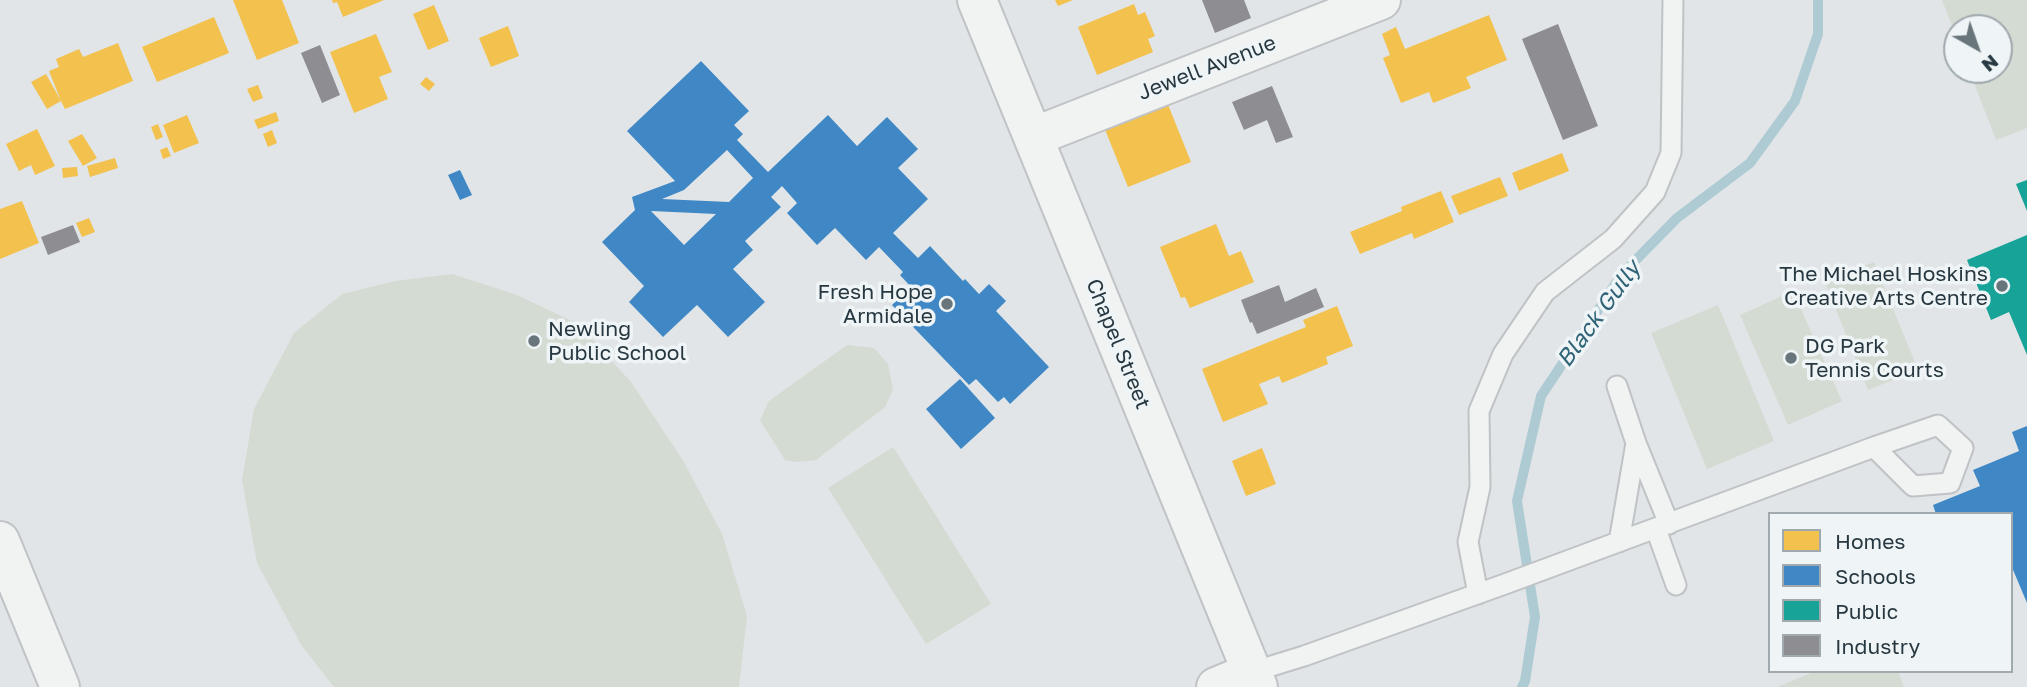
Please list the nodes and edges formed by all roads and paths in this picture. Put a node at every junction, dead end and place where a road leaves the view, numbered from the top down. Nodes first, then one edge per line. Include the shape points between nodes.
1 (977, 0) edge
2 (1381, 0) edge
3 (1673, 0) edge
4 (1033, 136) junction
5 (1617, 386) dead end
6 (1636, 443) junction
7 (1874, 447) dead end
8 (1662, 526) junction
9 (0, 541) edge
10 (1619, 542) junction
11 (1676, 585) dead end
12 (1478, 594) junction
13 (1255, 680) edge
14 (60, 687) edge
15 (1216, 687) edge

1 - 4 street, Chapel Street
2 - 4 street, Jewell Avenue
3 - 12 lane via 1671,153 1655,192 1613,239 1545,292 1503,354 1479,411 1480,487 1468,542
4 - 13 street, Chapel Street
5 - 6 lane
6 - 8 lane
6 - 10 lane
7 - 8 lane
8 - 10 lane
8 - 11 lane
9 - 14 street
10 - 12 lane
12 - 13 lane via 1304,656
13 - 15 street

